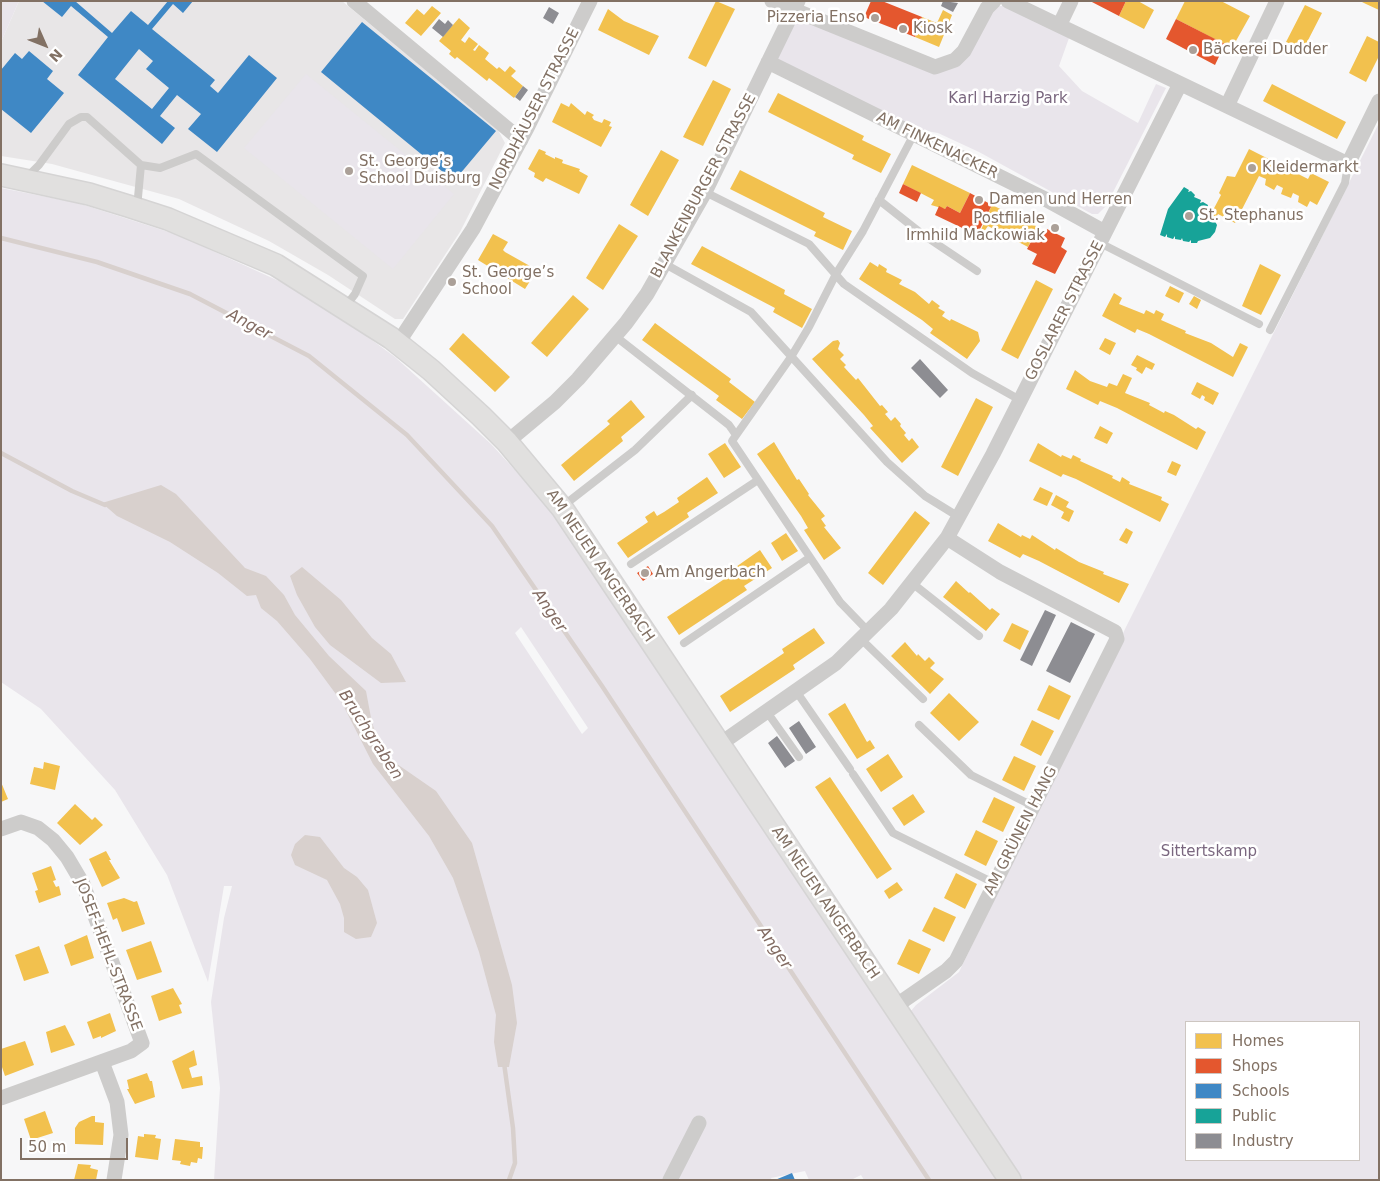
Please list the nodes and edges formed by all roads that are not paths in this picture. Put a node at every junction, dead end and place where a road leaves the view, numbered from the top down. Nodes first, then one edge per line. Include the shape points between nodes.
1 (354, 1) edge
2 (590, 1) edge
3 (772, 1) edge
4 (994, 1) edge
5 (1008, 1) edge
6 (1071, 1) edge
7 (1277, 1) edge
8 (796, 6) edge
9 (1060, 24) junction
10 (768, 62) junction
11 (1180, 84) junction
12 (1379, 101) edge
13 (1228, 106) junction
14 (914, 134) junction
15 (521, 140) junction
16 (1348, 164) junction
17 (141, 166) junction
18 (1, 175) edge
19 (25, 179) junction
20 (705, 192) junction
21 (879, 200) junction
22 (137, 209) junction
23 (1103, 238) junction
24 (665, 264) junction
25 (977, 271) dead end
26 (836, 274) junction
27 (344, 306) junction
28 (1259, 324) dead end
29 (1270, 330) dead end
30 (615, 336) junction
31 (398, 343) junction
32 (791, 357) junction
33 (692, 396) junction
34 (1020, 400) junction
35 (736, 435) junction
36 (507, 442) junction
37 (758, 480) junction
38 (562, 508) junction
39 (959, 517) junction
40 (947, 538) junction
41 (809, 558) junction
42 (631, 564) dead end
43 (912, 583) junction
44 (865, 635) junction
45 (979, 636) dead end
46 (684, 643) dead end
47 (796, 691) junction
48 (923, 699) dead end
49 (767, 712) junction
50 (919, 725) dead end
51 (720, 744) junction
52 (799, 757) dead end
53 (1033, 806) junction
54 (1, 829) edge
55 (994, 883) junction
56 (894, 1006) junction
57 (102, 1062) junction
58 (1, 1098) edge
59 (699, 1123) dead end
60 (114, 1180) edge
61 (670, 1180) edge
62 (1010, 1180) edge

1 - 15 street
2 - 15 street, NORDHÄUSER STRASSE
3 - 8 street
4 - 8 street via 964,51 955,60 935,67
5 - 9 street
6 - 9 street
7 - 13 street
8 - 10 street, BLANKENBURGER STRASSE
9 - 11 street via 1116,58
10 - 14 street, AM FINKENACKER
10 - 20 street, BLANKENBURGER STRASSE
11 - 13 street
11 - 23 street, GOSLARER STRASSE
12 - 16 street
13 - 16 street
14 - 21 lane
14 - 23 street, AM FINKENACKER via 1045,199
15 - 31 street, NORDHÄUSER STRASSE via 473,228
16 - 29 lane via 1344,183
17 - 19 lane via 87,117 81,117 69,124
17 - 22 lane
17 - 27 lane via 160,168 196,154 224,173 363,276 355,294
18 - 19 street, AM NEUEN ANGERBACH
19 - 22 street, AM NEUEN ANGERBACH
20 - 24 street, BLANKENBURGER STRASSE
20 - 26 lane via 809,244
21 - 25 lane
21 - 26 lane
22 - 27 street, AM NEUEN ANGERBACH via 276,264
23 - 28 lane
23 - 34 street, GOSLARER STRASSE
24 - 30 street, BLANKENBURGER STRASSE
24 - 32 lane via 751,312
26 - 32 lane
26 - 34 lane via 844,284 972,373
27 - 31 street, AM NEUEN ANGERBACH
30 - 33 lane
30 - 36 street, BLANKENBURGER STRASSE via 555,402
31 - 36 street, AM NEUEN ANGERBACH
32 - 35 lane
32 - 39 lane via 894,469 925,496
33 - 35 lane
33 - 38 lane via 635,450
34 - 39 street, GOSLARER STRASSE
35 - 37 lane via 732,441
36 - 38 street, AM NEUEN ANGERBACH
37 - 41 lane
37 - 42 lane
38 - 51 street, AM NEUEN ANGERBACH
39 - 40 street, GOSLARER STRASSE
40 - 43 street, GOSLARER STRASSE
40 - 53 street, AM GRÜNEN HANG via 1000,572 1115,632 1117,640
41 - 44 lane
41 - 46 lane
43 - 44 street, GOSLARER STRASSE
43 - 45 lane
44 - 47 street, GOSLARER STRASSE via 836,663
44 - 48 lane
47 - 49 street, GOSLARER STRASSE
47 - 55 lane via 893,833
49 - 51 street, GOSLARER STRASSE
49 - 52 lane
50 - 53 lane via 971,774
51 - 56 street, AM NEUEN ANGERBACH
53 - 55 street, AM GRÜNEN HANG
54 - 57 street, JOSEF-HEHL-STRASSE via 21,822 38,828 58,846 84,884 142,1043 132,1051
55 - 56 street, AM GRÜNEN HANG via 956,961
56 - 62 street, AM NEUEN ANGERBACH
57 - 58 street, JOSEF-HEHL-STRASSE
57 - 60 street via 117,1102 120,1135
59 - 61 street

